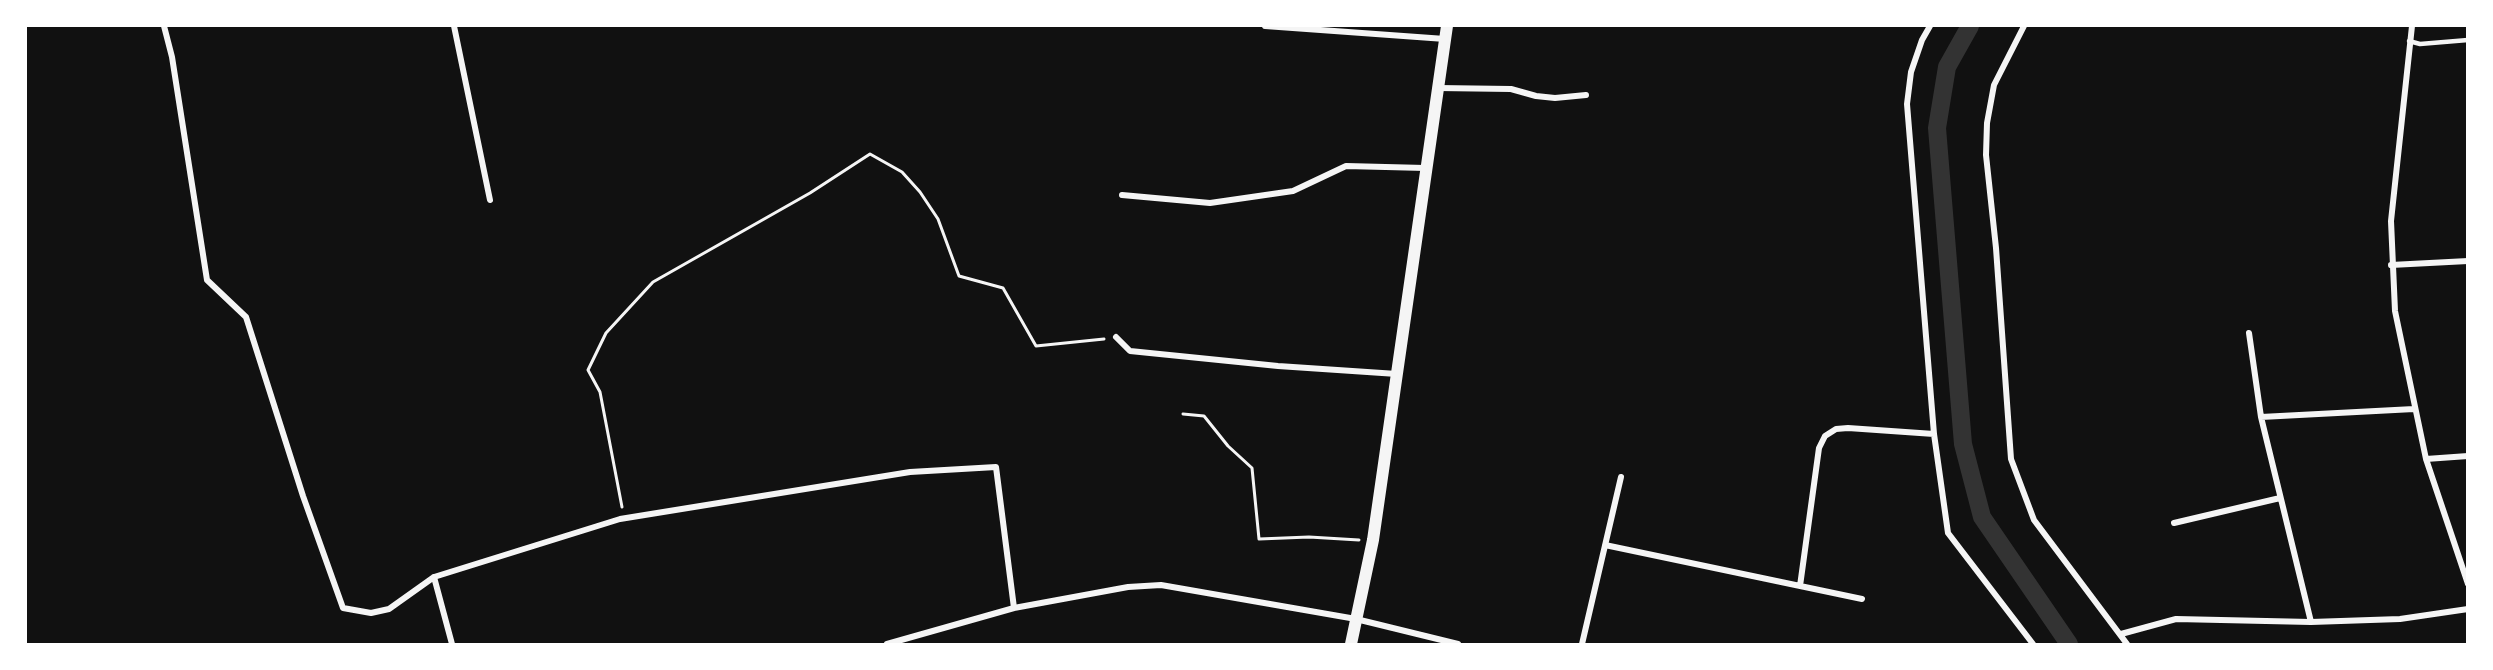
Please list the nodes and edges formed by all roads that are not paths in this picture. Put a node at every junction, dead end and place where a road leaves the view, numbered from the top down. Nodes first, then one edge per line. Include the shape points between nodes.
1 (164, 26) edge
2 (454, 26) edge
3 (1265, 26) edge
4 (1447, 26) edge
5 (1930, 26) edge
6 (2024, 26) edge
7 (2412, 26) edge
8 (1445, 39) junction
9 (2468, 40) edge
10 (2409, 41) junction
11 (1438, 88) junction
12 (1586, 95) dead end
13 (1425, 168) junction
14 (1122, 195) dead end
15 (490, 200) dead end
16 (2468, 261) edge
17 (2391, 265) junction
18 (2249, 333) dead end
19 (1116, 337) road end
20 (1397, 374) junction
21 (2414, 409) junction
22 (2261, 417) junction
23 (1934, 434) junction
24 (2468, 456) edge
25 (2426, 459) junction
26 (1621, 477) dead end
27 (2280, 498) junction
28 (2174, 523) dead end
29 (1605, 545) junction
30 (434, 577) junction
31 (2468, 584) edge
32 (1800, 586) junction
33 (1862, 599) dead end
34 (1014, 608) junction
35 (2468, 609) edge
36 (1356, 619) junction
37 (2311, 622) junction
38 (2121, 634) junction
39 (913, 642) edge
40 (452, 645) edge
41 (887, 645) edge
42 (1351, 645) edge
43 (1458, 645) edge
44 (1582, 645) edge
45 (2033, 645) edge
46 (2127, 645) edge

1 - 30 street via 207,280 246,317 303,496 344,608 371,613 388,609
2 - 15 street
3 - 8 street
4 - 8 main road
5 - 23 street via 1911,72 1907,104
6 - 38 street via 1994,85 1986,155 2011,459 2034,520
7 - 10 street
8 - 11 main road
9 - 10 lane via 2420,44
10 - 17 street via 2391,221
11 - 12 street via 1511,89 1555,98
11 - 13 main road
13 - 14 street via 1346,166 1293,191 1210,203
13 - 20 main road
16 - 17 street
17 - 21 street
18 - 22 street
19 - 20 street via 1130,351
20 - 36 main road via 1373,540
21 - 22 street
21 - 25 street
22 - 27 street
23 - 32 street via 1848,428 1825,436 1819,448
23 - 45 street via 1948,532
24 - 25 street
25 - 31 street
26 - 29 street
27 - 28 street
27 - 37 street
29 - 32 street
29 - 44 street
30 - 34 street via 624,518 889,475 996,467
30 - 40 street
32 - 33 street
34 - 36 street via 1128,587 1161,585
34 - 39 street
35 - 37 street via 2400,619
36 - 42 main road
36 - 43 street
37 - 38 street via 2176,619
38 - 46 street
39 - 41 street

